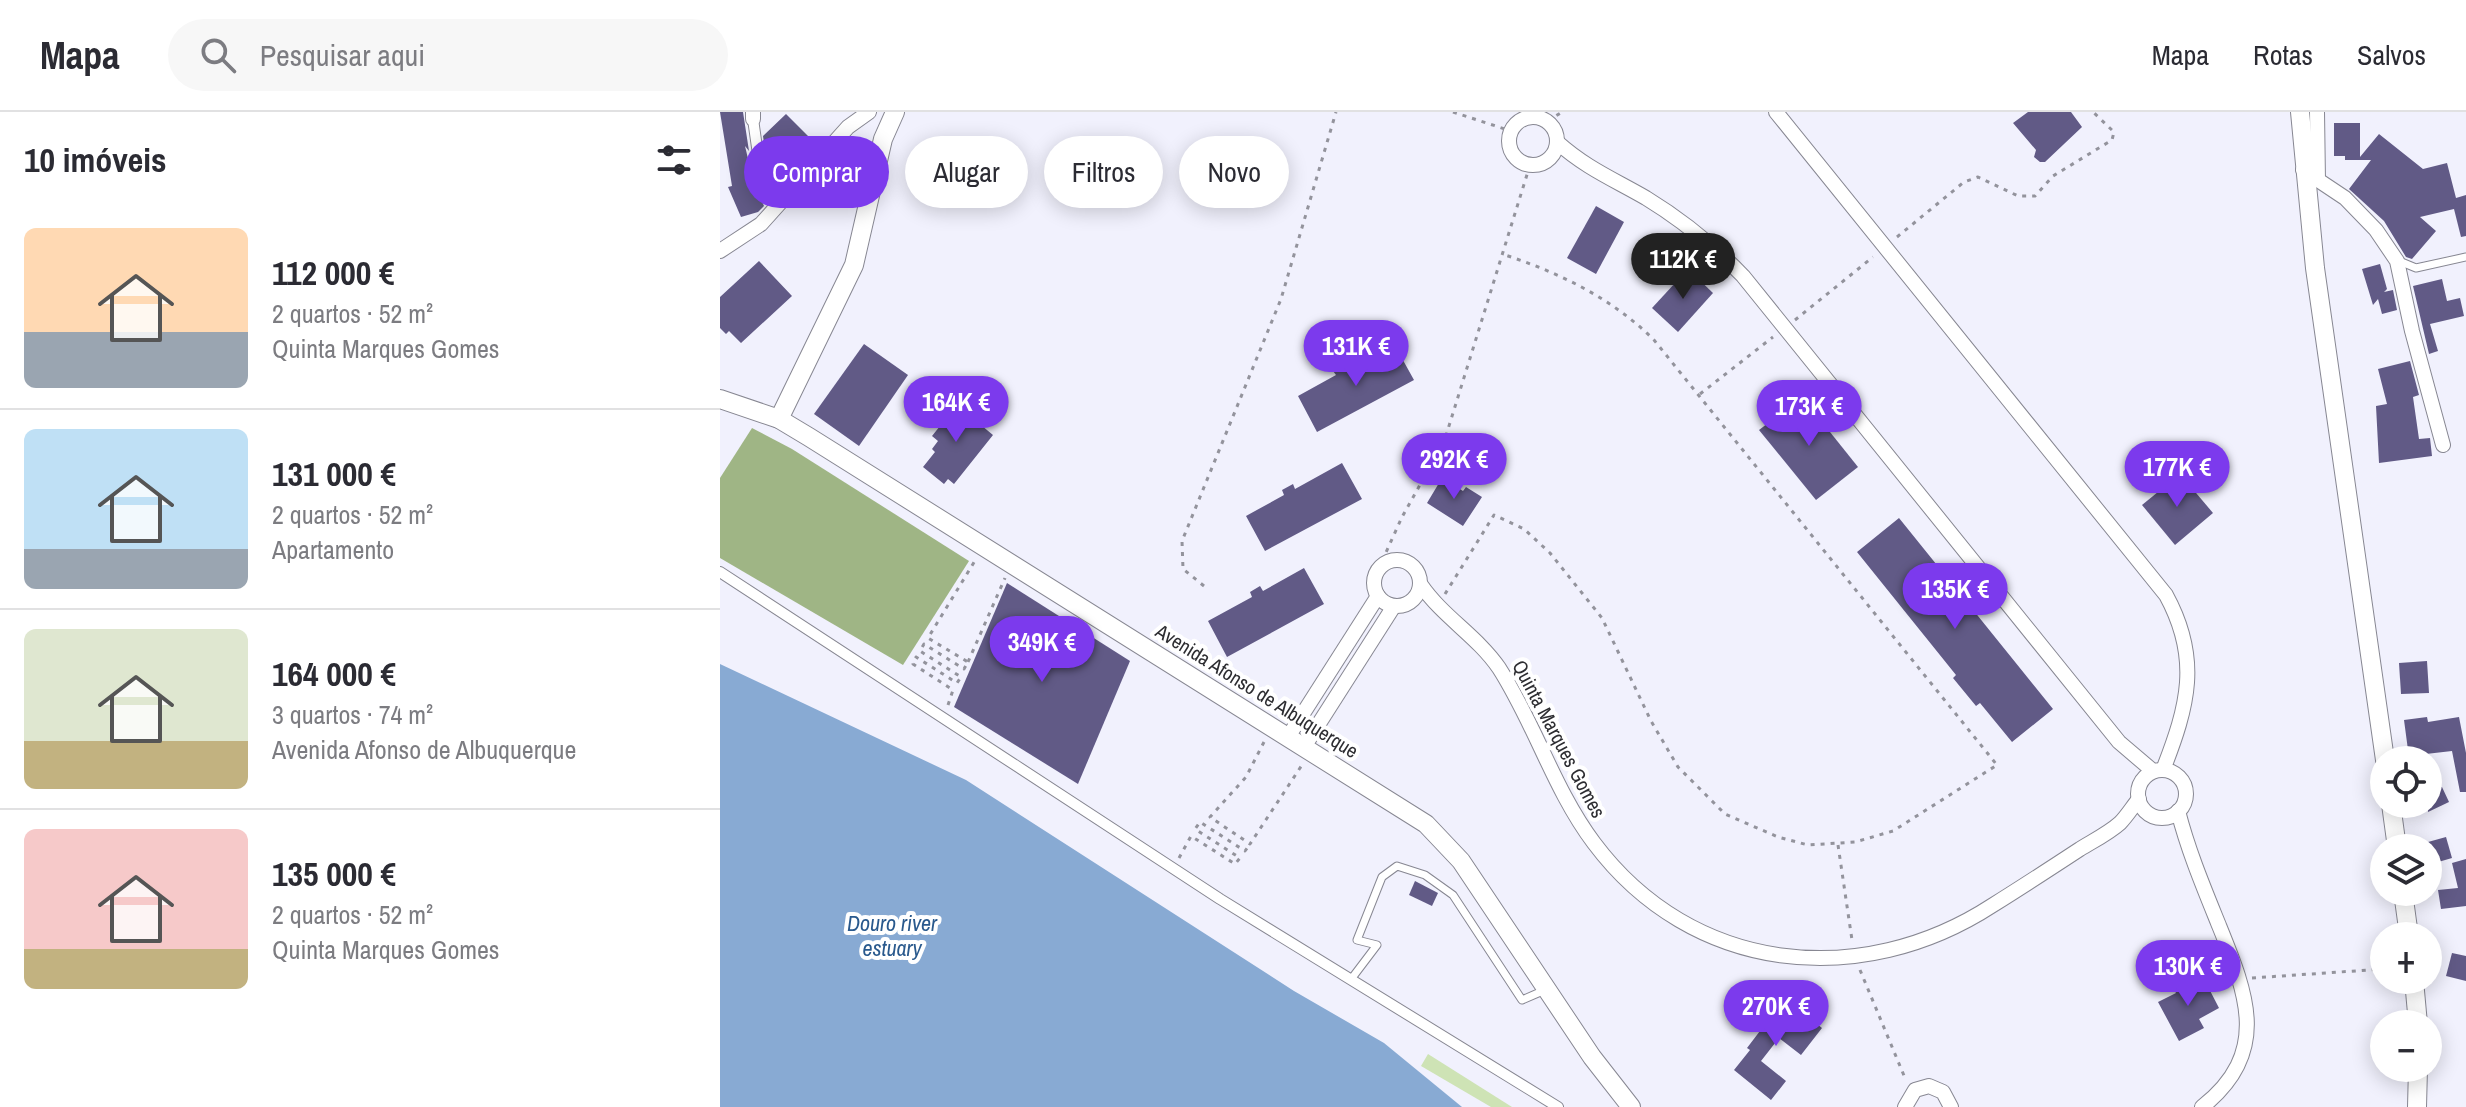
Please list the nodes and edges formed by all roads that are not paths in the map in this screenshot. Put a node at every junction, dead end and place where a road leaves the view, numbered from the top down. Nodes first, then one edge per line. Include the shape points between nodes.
1 (869, 112) edge
2 (895, 112) edge
3 (1776, 112) edge
4 (2300, 112) edge
5 (2317, 112) edge
6 (753, 115) edge
7 (756, 136) edge
8 (840, 136) edge
9 (1557, 142) junction
10 (1548, 159) junction
11 (1581, 164) junction
12 (2311, 175) junction
13 (776, 208) edge
14 (720, 251) edge
15 (2466, 257) edge
16 (2397, 261) junction
17 (720, 399) edge
18 (779, 419) junction
19 (2443, 445) dead end
20 (720, 572) edge
21 (1421, 585) junction
22 (1378, 596) junction
23 (1402, 605) junction
24 (1436, 608) junction
25 (2119, 742) junction
26 (2383, 746) edge
27 (1298, 750) junction
28 (2164, 772) junction
29 (2139, 791) junction
30 (2178, 811) junction
31 (2158, 817) junction
32 (2120, 823) junction
33 (2187, 846) junction
34 (1352, 978) junction
35 (1547, 989) junction
36 (2418, 1082) edge
37 (1558, 1107) edge
38 (1631, 1107) edge
39 (1905, 1107) edge
40 (1951, 1107) edge
41 (2202, 1107) edge
42 (2417, 1107) edge

1 - 8 street
2 - 18 main road via 883,139 854,265
3 - 28 street via 2166,595 2187,650 2188,681
4 - 12 main road
5 - 12 street
6 - 7 street
9 - 10 street
9 - 10 street via 1553,127 1541,118 1525,118 1511,131 1511,150 1522,162
9 - 11 street
10 - 11 street
11 - 25 street via 1687,226 1743,276
12 - 16 street via 2345,198
12 - 26 main road
13 - 14 street
15 - 16 lane via 2416,268
16 - 19 street
17 - 18 main road, Avenida Afonso de Albuquerque
18 - 27 main road, Avenida Afonso de Albuquerque via 1272,727
20 - 34 street
21 - 22 street, Quinta Marques Gomes via 1417,570 1405,561 1390,561 1378,570
21 - 23 street
21 - 24 street, Quinta Marques Gomes
22 - 23 street, Quinta Marques Gomes
22 - 27 street
23 - 24 street, Quinta Marques Gomes
23 - 27 street
24 - 32 street, Quinta Marques Gomes via 1491,658 1576,818 1605,857 1641,893 1691,926 1745,948 1790,958 1855,957 1905,948 1955,927
25 - 28 street
25 - 29 street
27 - 35 main road, Avenida Afonso de Albuquerque via 1445,840
28 - 29 street, Quinta Marques Gomes
28 - 30 street via 2186,792
29 - 31 street via 2146,812
29 - 32 street, Quinta Marques Gomes
30 - 31 street, Quinta Marques Gomes
30 - 33 street
31 - 32 street, Quinta Marques Gomes
31 - 33 street
33 - 41 street via 2241,979 2248,1014 2244,1049 2227,1082
34 - 35 lane via 1377,945 1357,940 1382,877 1397,866 1425,875 1453,895 1522,1000
34 - 37 street
35 - 38 main road, Avenida Afonso de Albuquerque
36 - 42 main road
39 - 40 street via 1915,1090 1929,1086 1948,1098

